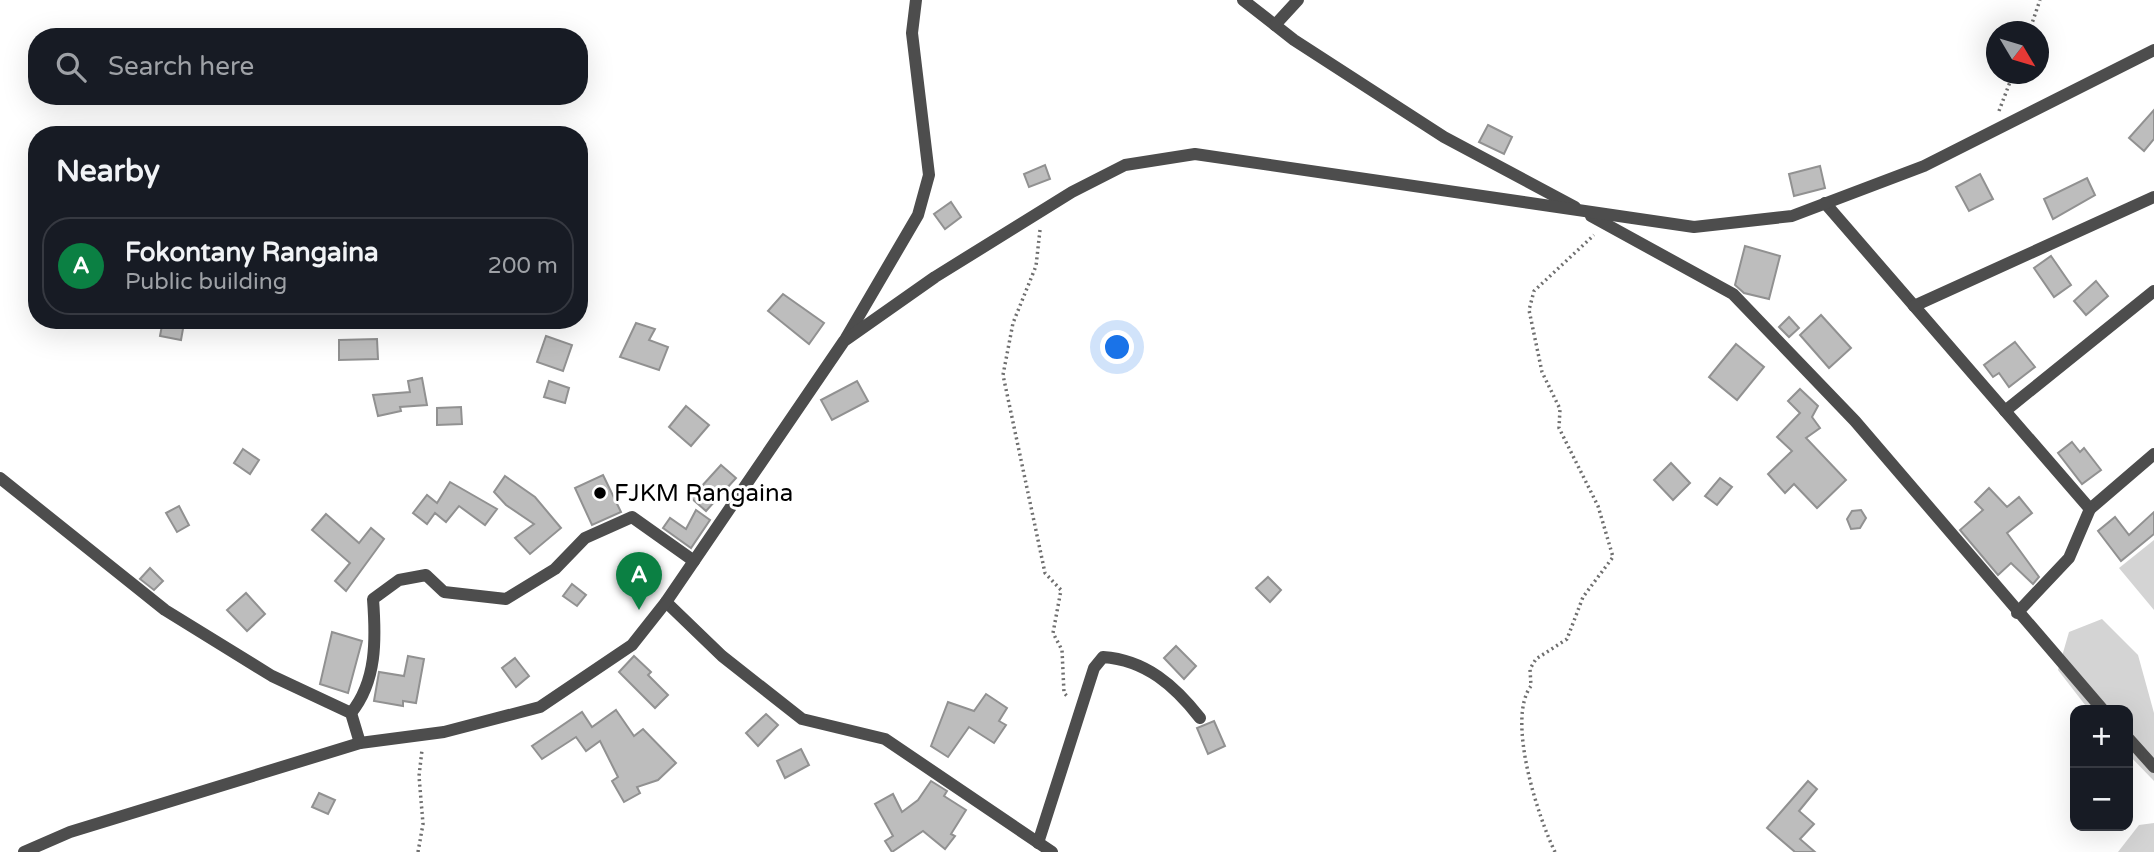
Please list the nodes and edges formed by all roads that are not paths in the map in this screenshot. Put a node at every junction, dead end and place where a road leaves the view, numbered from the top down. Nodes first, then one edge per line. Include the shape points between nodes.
1 (916, 0) edge
2 (1243, 0) edge
3 (1298, 0) edge
4 (1275, 25) junction
5 (2154, 50) edge
6 (2154, 197) edge
7 (1825, 204) junction
8 (1584, 212) junction
9 (2154, 291) edge
10 (1914, 306) junction
11 (844, 341) junction
12 (2005, 411) junction
13 (2154, 454) edge
14 (0, 478) edge
15 (2090, 509) junction
16 (694, 561) junction
17 (666, 602) junction
18 (2018, 613) junction
19 (2099, 705) edge
20 (351, 713) junction
21 (1200, 718) dead end
22 (360, 743) junction
23 (2133, 744) edge
24 (2154, 767) edge
25 (1038, 843) junction
26 (24, 852) edge
27 (1052, 852) edge

1 - 11 street via 912,33 929,175 918,215
2 - 4 street
3 - 4 street
4 - 8 street via 1444,137
5 - 7 street via 1924,166
6 - 10 street
7 - 8 street via 1793,216 1694,227
7 - 10 street
8 - 11 street via 1195,154 1125,165 935,277
8 - 18 street via 1733,294 1855,421
9 - 12 street
10 - 12 street
11 - 16 street
12 - 15 street
13 - 15 street
14 - 20 street via 165,610 272,676
15 - 18 street via 2069,558
16 - 17 street
16 - 20 street via 632,517 585,538 555,569 506,599 444,592 426,575 399,580 373,599 376,643 364,697
17 - 22 street via 632,645 540,707 424,734
17 - 25 street via 722,656 802,719 885,739
18 - 19 street
20 - 22 street
21 - 25 street via 1163,677 1103,657 1094,668
22 - 26 street via 70,832
23 - 24 street
25 - 27 street

